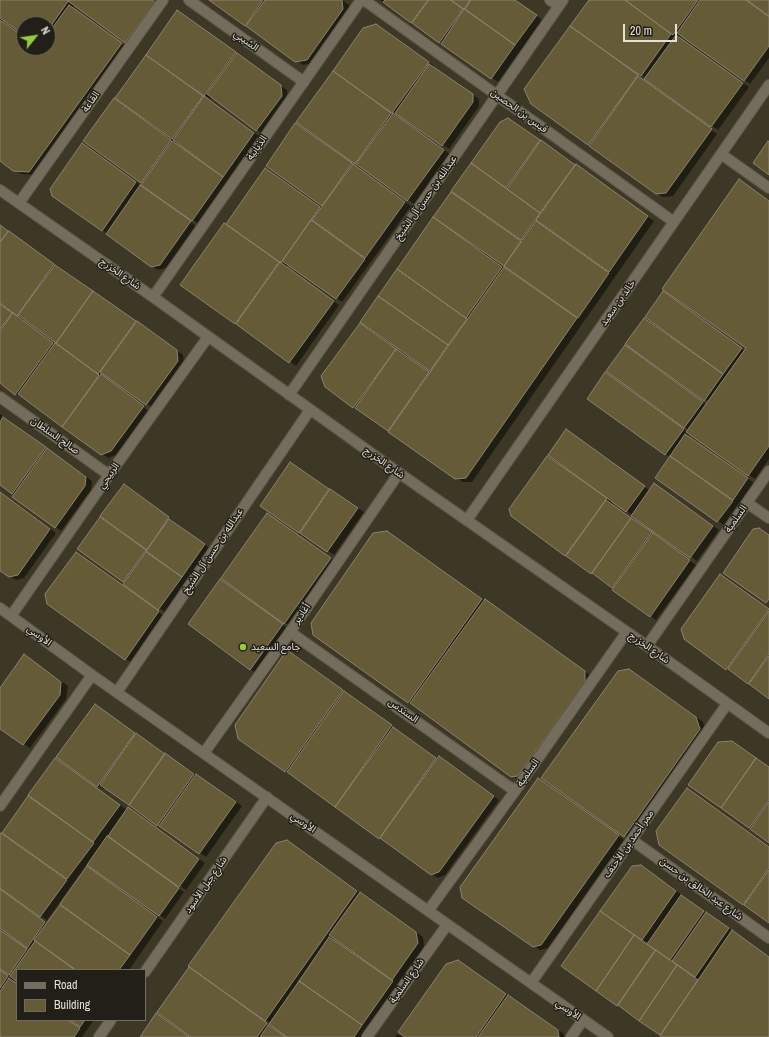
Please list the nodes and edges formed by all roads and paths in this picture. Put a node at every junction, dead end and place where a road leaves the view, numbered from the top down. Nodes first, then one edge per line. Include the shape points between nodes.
1 (163, 0) edge
2 (189, 0) edge
3 (362, 0) edge
4 (558, 2) edge
5 (304, 82) junction
6 (769, 85) edge
7 (498, 95) junction
8 (721, 154) junction
9 (769, 188) edge
10 (0, 190) edge
11 (19, 203) junction
12 (674, 222) junction
13 (153, 297) junction
14 (208, 337) junction
15 (289, 395) junction
16 (0, 397) edge
17 (310, 410) junction
18 (769, 471) edge
19 (399, 473) junction
20 (109, 475) junction
21 (747, 503) junction
22 (769, 518) edge
23 (467, 520) junction
24 (0, 608) edge
25 (11, 616) junction
26 (290, 632) junction
27 (626, 633) junction
28 (647, 646) junction
29 (92, 675) junction
30 (117, 692) junction
31 (727, 704) junction
32 (769, 733) edge
33 (204, 753) junction
34 (515, 791) junction
35 (267, 798) junction
36 (0, 806) edge
37 (632, 840) junction
38 (428, 911) junction
39 (447, 925) junction
40 (769, 938) edge
41 (146, 971) edge
42 (531, 983) junction
43 (583, 1020) junction
44 (110, 1021) edge
45 (99, 1037) edge
46 (367, 1037) edge
47 (571, 1037) edge
48 (608, 1037) edge

1 - 11 street, القاعة
2 - 5 street, الشيبي
3 - 5 street, الذيابية
3 - 7 street, قيس بن الحصين
4 - 7 street, عبدالله بن حسن آل الشيخ
5 - 13 street, الذيابية
6 - 8 street, خالد بن سعيد
7 - 12 street, قيس بن الحصين
7 - 15 street, عبدالله بن حسن آل الشيخ
8 - 9 street
8 - 12 street, خالد بن سعيد
10 - 11 street, شارع الخزرج
11 - 13 street, شارع الخزرج
12 - 23 street, خالد بن سعيد
13 - 14 street, شارع الخزرج
14 - 15 street, شارع الخزرج
14 - 20 street, الربيحي
15 - 17 street, شارع الخزرج
16 - 20 street, صالح السلطان
17 - 19 street, شارع الخزرج
17 - 30 street, عبدالله بن حسن آل الشيخ
18 - 21 street, السلمية
19 - 23 street, شارع الخزرج
19 - 26 street, أغادير
20 - 25 street, الربيحي
21 - 22 street
21 - 28 street, السلمية
23 - 27 street, شارع الخزرج
24 - 25 street, الأوسي
25 - 29 street, الأوسي
26 - 33 street, أغادير
26 - 34 street, السندس
27 - 28 street, شارع الخزرج
27 - 34 street, السلمية
28 - 31 street, شارع الخزرج
29 - 30 street, الأوسي
29 - 36 street
30 - 33 street, الأوسي
31 - 32 street, شارع الخزرج
31 - 37 street, ممر أحمد بن الأحنف
33 - 35 street, الأوسي
34 - 38 street, السلمية
35 - 38 street, الأوسي
35 - 41 street, شارع جبل الأسود
37 - 40 street, شارع عبد الخالق بن حسن
37 - 42 street, ممر أحمد بن الأحنف
38 - 39 street, الأوسي
39 - 42 street, الأوسي
39 - 46 street, شارع السلمية
42 - 43 street, الأوسي
43 - 47 street
43 - 48 street, الأوسي
44 - 45 street

